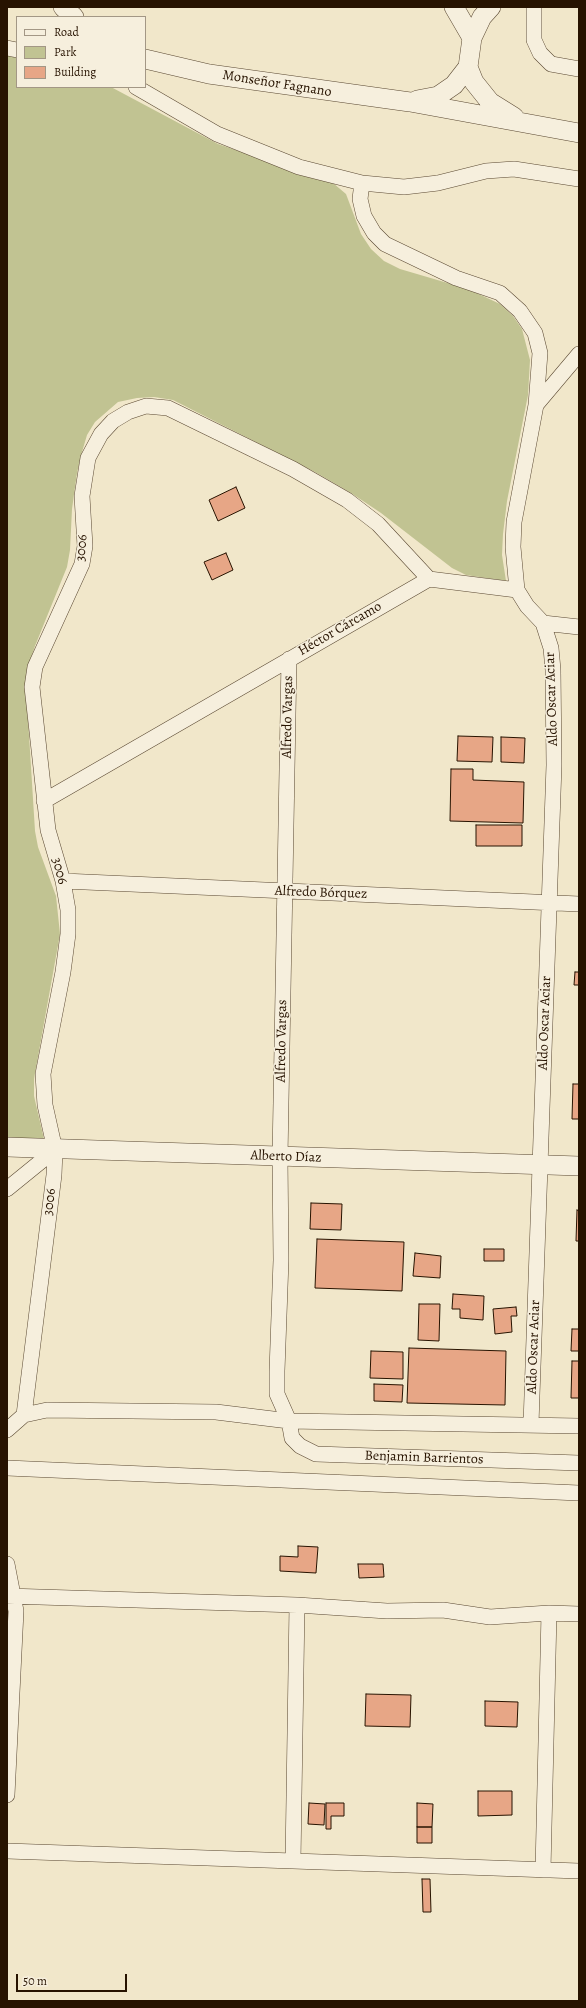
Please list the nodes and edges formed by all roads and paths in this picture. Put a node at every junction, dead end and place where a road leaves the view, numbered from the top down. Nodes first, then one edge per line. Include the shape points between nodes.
1 (63, 7) edge
2 (75, 7) edge
3 (454, 7) edge
4 (491, 7) edge
5 (534, 7) edge
6 (73, 16) edge
7 (80, 16) edge
8 (472, 38) junction
9 (146, 59) edge
10 (468, 67) junction
11 (579, 69) edge
12 (138, 88) edge
13 (410, 102) junction
14 (524, 123) junction
15 (579, 133) edge
16 (579, 179) edge
17 (362, 183) junction
18 (579, 354) edge
19 (536, 405) junction
20 (429, 579) junction
21 (517, 590) junction
22 (543, 623) junction
23 (579, 628) edge
24 (289, 658) junction
25 (44, 801) junction
26 (63, 881) junction
27 (285, 892) junction
28 (549, 903) junction
29 (579, 904) edge
30 (7, 1148) edge
31 (55, 1150) junction
32 (280, 1157) junction
33 (540, 1164) junction
34 (579, 1166) edge
35 (7, 1189) edge
36 (24, 1416) junction
37 (288, 1421) junction
38 (531, 1424) junction
39 (579, 1426) edge
40 (8, 1432) edge
41 (579, 1463) edge
42 (7, 1468) edge
43 (579, 1493) edge
44 (7, 1564) edge
45 (10, 1596) edge
46 (297, 1606) junction
47 (549, 1613) junction
48 (579, 1614) edge
49 (7, 1795) edge
50 (7, 1851) edge
51 (293, 1861) junction
52 (543, 1870) junction
53 (579, 1871) edge

1 - 6 street
2 - 7 street
3 - 8 street
4 - 8 street via 482,17
5 - 11 street via 534,40 540,53 551,64
8 - 10 street
9 - 13 street, Monseñor Fagnano via 209,74
10 - 13 street via 454,85 438,96
10 - 14 street via 474,82 490,102
12 - 17 street via 217,134 299,167
13 - 14 street, Monseñor Fagnano
14 - 15 street, Monseñor Fagnano
16 - 17 street via 514,169 486,171 438,183 404,187
17 - 19 street via 360,199 364,216 374,234 385,244 456,278 500,293 520,311 535,333 540,354
18 - 19 street
19 - 21 street via 514,522
20 - 21 street
20 - 24 street, Héctor Cárcamo
20 - 25 street, 3006 via 378,524 346,500 293,469 168,408 146,406 128,412 101,434 88,458 82,496 85,546 82,564 35,667 32,687
21 - 22 street via 527,606
22 - 23 street
22 - 28 street, Aldo Oscar Aciar via 553,670 554,765
24 - 25 street, Héctor Cárcamo
24 - 27 street, Alfredo Vargas
25 - 26 street, 3006 via 48,830
26 - 27 street, Alfredo Bórquez
26 - 31 street, 3006 via 68,910 68,934 43,1074 45,1104
27 - 28 street, Alfredo Bórquez
27 - 32 street, Alfredo Vargas
28 - 29 street, Alfredo Bórquez
28 - 33 street, Aldo Oscar Aciar
30 - 31 street, Alberto Díaz
31 - 32 street, Alberto Díaz
31 - 35 street
31 - 36 street, 3006 via 54,1176
32 - 33 street, Alberto Díaz
32 - 37 street, Alfredo Vargas via 281,1260 277,1394
33 - 34 street, Alberto Díaz
33 - 38 street, Aldo Oscar Aciar
36 - 37 street via 47,1410 216,1412
36 - 40 street
37 - 38 street
37 - 41 street, Benjamin Barrientos via 292,1438 300,1446 316,1454
38 - 39 street
42 - 43 street
44 - 45 street
45 - 46 street
45 - 49 street via 16,1611
46 - 47 street via 387,1611 443,1610 490,1616
46 - 51 street
47 - 48 street
47 - 52 street
50 - 51 street
51 - 52 street
52 - 53 street

